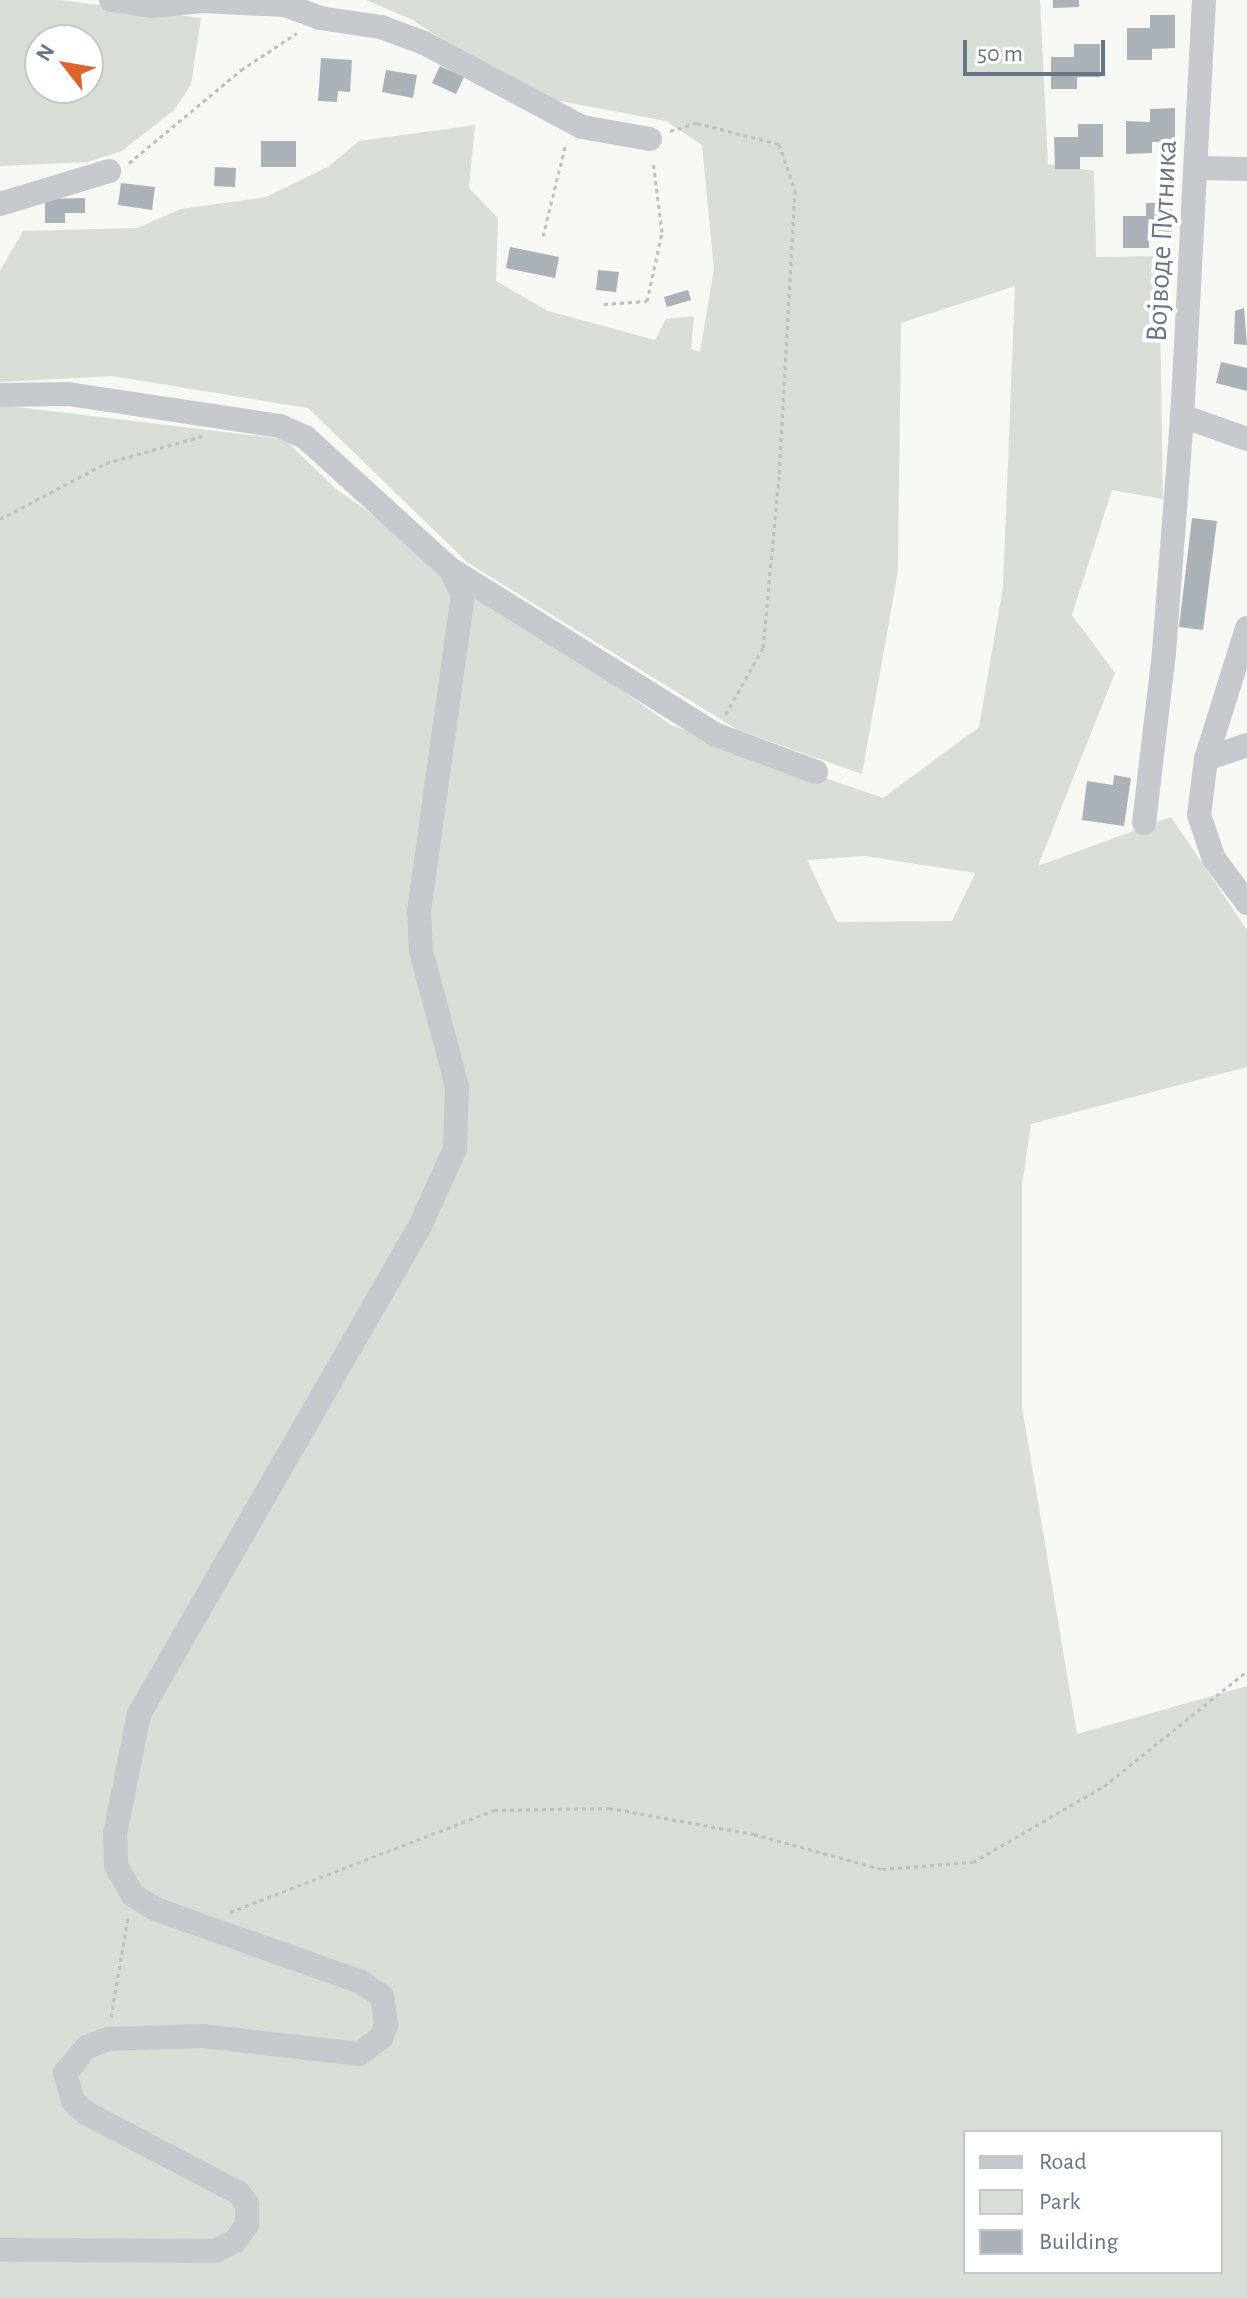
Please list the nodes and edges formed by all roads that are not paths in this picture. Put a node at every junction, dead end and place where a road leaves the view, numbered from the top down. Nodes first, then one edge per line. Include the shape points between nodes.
1 (111, 0) edge
2 (1204, 0) edge
3 (650, 139) road end
4 (1199, 168) junction
5 (1247, 169) edge
6 (109, 171) road end
7 (0, 204) edge
8 (0, 395) edge
9 (1182, 416) junction
10 (1247, 439) edge
11 (450, 569) junction
12 (1247, 628) edge
13 (1247, 745) edge
14 (1206, 759) junction
15 (816, 772) dead end
16 (1144, 823) dead end
17 (1242, 888) edge
18 (0, 2250) edge

1 - 3 street via 152,6 202,1 285,5 320,18 381,27 424,43 572,122
2 - 4 street, Војводе Путника
4 - 5 street
4 - 9 street, Војводе Путника
6 - 7 street
8 - 11 street via 68,394 280,426 305,437
9 - 10 street
9 - 16 street, Војводе Путника via 1164,652
11 - 15 street via 714,734
11 - 18 street via 463,594 460,638 419,911 421,951 457,1086 455,1149 420,1226 139,1714 115,1834 116,1866 133,1895 374,1988 388,2010 381,2038 359,2054 204,2036 108,2039 72,2059 65,2073 73,2101 111,2127 239,2193 247,2204 247,2225 235,2241 215,2251
12 - 14 street
13 - 14 street
14 - 17 street via 1199,815 1214,859

